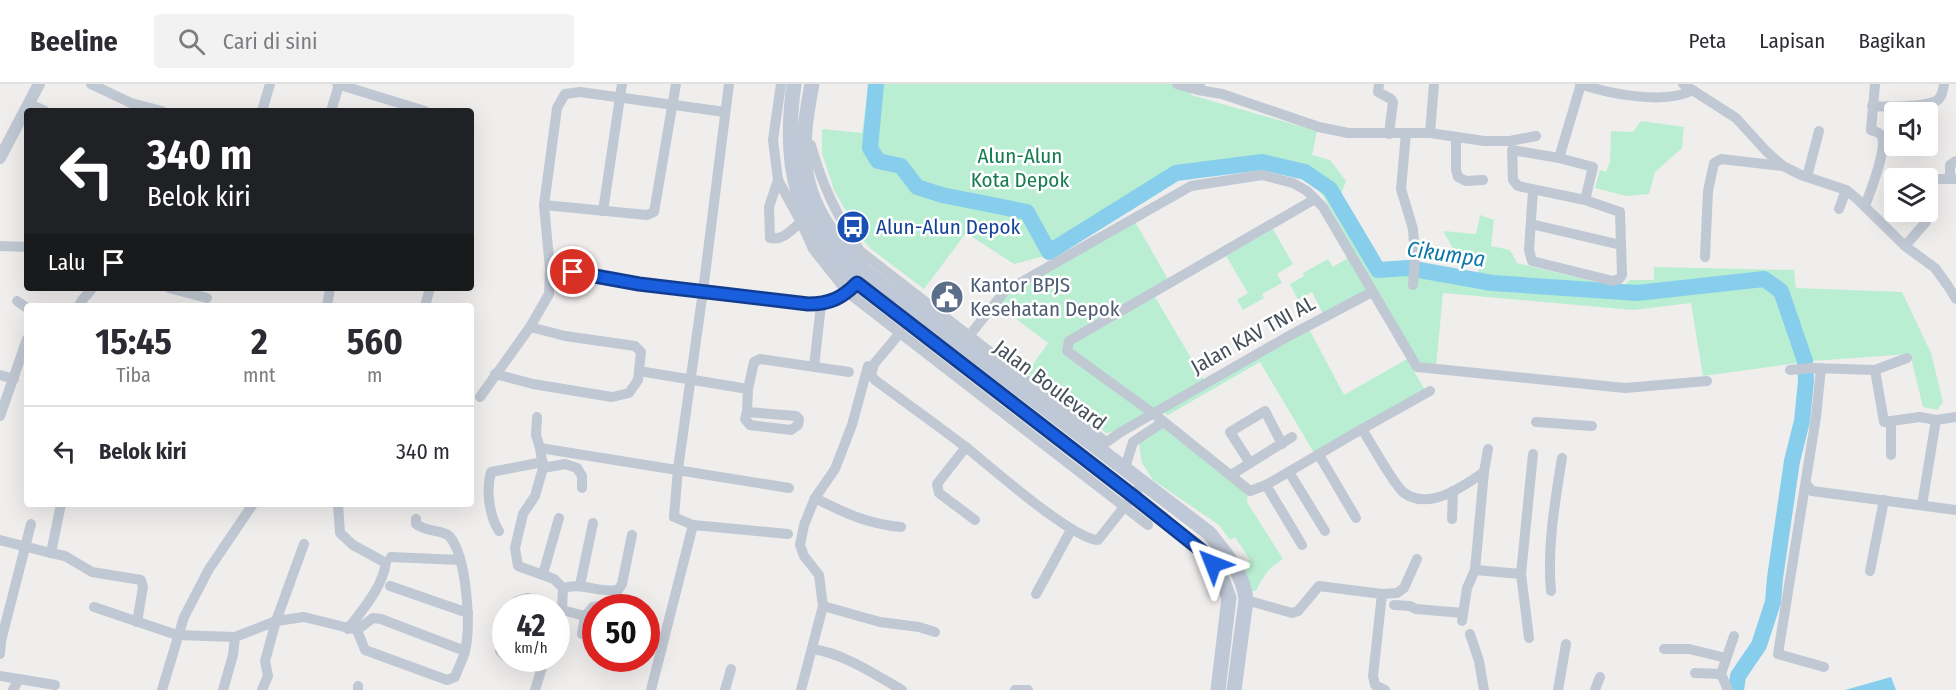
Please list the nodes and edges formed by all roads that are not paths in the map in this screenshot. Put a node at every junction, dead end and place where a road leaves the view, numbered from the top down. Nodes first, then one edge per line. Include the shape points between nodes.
1 (39, 84) edge
2 (91, 84) edge
3 (270, 84) edge
4 (338, 84) edge
5 (622, 84) edge
6 (676, 84) edge
7 (729, 84) edge
8 (781, 84) edge
9 (794, 84) edge
10 (812, 84) edge
11 (1177, 84) edge
12 (1379, 84) edge
13 (1434, 84) edge
14 (1580, 84) edge
15 (1683, 84) edge
16 (1875, 84) edge
17 (1944, 84) edge
18 (1199, 87) edge
19 (1694, 88) edge
20 (620, 99) junction
21 (30, 104) junction
22 (672, 106) junction
23 (1872, 106) junction
24 (28, 108) edge
25 (39, 108) edge
26 (150, 108) edge
27 (263, 108) edge
28 (332, 108) edge
29 (401, 108) edge
30 (725, 112) junction
31 (24, 115) edge
32 (1819, 131) dead end
33 (1406, 133) junction
34 (1430, 133) junction
35 (1389, 134) junction
36 (1536, 136) dead end
37 (1456, 138) junction
38 (810, 145) dead end
39 (0, 158) edge
40 (1559, 158) junction
41 (1956, 161) edge
42 (1783, 166) junction
43 (1807, 177) junction
44 (1953, 179) edge
45 (778, 180) junction
46 (1483, 180) dead end
47 (1533, 190) junction
48 (1846, 190) junction
49 (1315, 199) junction
50 (1585, 200) junction
51 (544, 205) junction
52 (1864, 206) junction
53 (1839, 209) dead end
54 (603, 211) junction
55 (801, 222) junction
56 (1926, 222) edge
57 (1531, 224) junction
58 (1621, 245) junction
59 (0, 246) edge
60 (1905, 246) junction
61 (24, 247) edge
62 (1705, 257) dead end
63 (550, 268) junction
64 (1414, 280) dead end
65 (856, 282) junction
66 (90, 291) edge
67 (180, 291) edge
68 (703, 291) junction
69 (1372, 292) junction
70 (207, 298) dead end
71 (1956, 299) edge
72 (16, 301) dead end
73 (80, 303) edge
74 (821, 304) junction
75 (24, 306) edge
76 (530, 327) junction
77 (900, 327) junction
78 (965, 340) junction
79 (24, 352) edge
80 (1907, 358) dead end
81 (814, 367) junction
82 (1817, 368) junction
83 (1795, 370) dead end
84 (1875, 370) junction
85 (639, 371) junction
86 (849, 372) dead end
87 (495, 374) junction
88 (0, 375) edge
89 (691, 378) junction
90 (14, 380) junction
91 (1707, 381) dead end
92 (748, 389) junction
93 (1430, 391) dead end
94 (480, 397) dead end
95 (747, 412) dead end
96 (1154, 414) junction
97 (0, 416) edge
98 (537, 417) dead end
99 (1956, 417) edge
100 (1936, 420) junction
101 (1891, 421) junction
102 (1163, 422) junction
103 (1536, 422) dead end
104 (1592, 426) dead end
105 (1362, 429) junction
106 (1292, 437) dead end
107 (1282, 444) junction
108 (1102, 445) junction
109 (966, 447) junction
110 (540, 448) junction
111 (1488, 450) dead end
112 (1319, 454) junction
113 (1533, 454) dead end
114 (1891, 455) dead end
115 (1563, 458) dead end
116 (1250, 463) junction
117 (543, 465) junction
118 (1125, 468) junction
119 (678, 469) junction
120 (1288, 472) junction
121 (1484, 472) junction
122 (1231, 475) junction
123 (1143, 483) junction
124 (1266, 484) junction
125 (1806, 484) junction
126 (582, 488) dead end
127 (789, 488) dead end
128 (1453, 491) junction
129 (815, 498) junction
130 (1884, 500) junction
131 (1129, 501) junction
132 (1922, 506) junction
133 (60, 507) edge
134 (251, 507) edge
135 (338, 507) edge
136 (1956, 510) edge
137 (559, 518) dead end
138 (1356, 518) dead end
139 (416, 519) dead end
140 (1452, 519) dead end
141 (975, 520) dead end
142 (593, 523) dead end
143 (31, 524) dead end
144 (693, 525) junction
145 (1148, 525) dead end
146 (901, 527) dead end
147 (1071, 530) junction
148 (499, 531) dead end
149 (1325, 531) dead end
150 (788, 534) dead end
151 (633, 535) dead end
152 (0, 540) edge
153 (304, 544) dead end
154 (1302, 545) dead end
155 (26, 547) junction
156 (51, 553) junction
157 (391, 557) dead end
158 (1417, 559) dead end
159 (460, 560) junction
160 (1475, 570) junction
161 (1870, 571) dead end
162 (543, 574) junction
163 (1521, 574) junction
164 (580, 585) junction
165 (390, 586) dead end
166 (563, 588) junction
167 (1551, 591) dead end
168 (562, 594) edge
169 (1036, 594) dead end
170 (1382, 594) junction
171 (1246, 600) junction
172 (1394, 605) dead end
173 (823, 606) junction
174 (94, 607) dead end
175 (468, 613) junction
176 (276, 621) junction
177 (137, 622) junction
178 (352, 629) junction
179 (935, 632) dead end
180 (1470, 634) dead end
181 (177, 635) junction
182 (1734, 636) dead end
183 (235, 637) junction
184 (1529, 639) dead end
185 (1566, 644) dead end
186 (813, 649) junction
187 (1664, 649) dead end
188 (465, 651) junction
189 (0, 654) edge
190 (1726, 658) junction
191 (1824, 667) dead end
192 (732, 669) dead end
193 (534, 672) edge
194 (541, 672) edge
195 (1695, 672) dead end
196 (1722, 674) junction
197 (0, 676) edge
198 (1600, 677) dead end
199 (19, 679) junction
200 (55, 685) dead end
201 (13, 690) edge
202 (162, 690) edge
203 (223, 690) edge
204 (262, 690) edge
205 (528, 690) edge
206 (535, 690) edge
207 (651, 690) edge
208 (725, 690) edge
209 (801, 690) edge
210 (902, 690) edge
211 (1015, 690) edge
212 (1028, 690) edge
213 (1218, 690) edge
214 (1234, 690) edge
215 (1385, 690) edge
216 (1484, 690) edge
217 (1558, 690) edge
218 (1595, 690) edge
219 (1722, 690) edge

1 - 21 street
2 - 26 street
3 - 27 street
4 - 28 street
4 - 29 street
5 - 20 street
6 - 22 street
7 - 30 street
8 - 45 street via 773,140
9 - 65 main road, Jalan Boulevard via 789,143 795,185 826,249
10 - 65 main road, Jalan Boulevard via 804,148 808,182 830,230 845,250
11 - 18 street
12 - 35 street via 1378,92 1393,102
13 - 34 street
14 - 19 street via 1656,98
14 - 40 street
15 - 19 street
16 - 23 street
17 - 23 street via 1934,102
18 - 35 street via 1319,127 1348,134
19 - 42 street via 1736,118
20 - 22 street
20 - 51 street via 580,92 565,94 557,108
20 - 54 street
21 - 24 street
21 - 25 street
22 - 30 street
22 - 54 street via 654,212 647,215
23 - 52 street via 1870,130 1880,134 1883,144
30 - 68 street
31 - 39 street
32 - 43 street
33 - 34 street
33 - 35 street
33 - 64 street via 1401,189 1413,229
34 - 37 street
36 - 37 street via 1510,141
37 - 46 street via 1458,177 1466,181
38 - 78 street via 820,179 860,251
40 - 47 street via 1512,150 1515,183
40 - 50 street via 1593,167
41 - 44 street via 1950,165
42 - 43 street
42 - 62 street via 1721,159 1714,163 1708,191
43 - 48 street
45 - 55 street
45 - 55 street via 769,207 770,238 783,237
47 - 50 street
47 - 57 street
48 - 52 street
48 - 53 street
49 - 69 street
49 - 78 street via 1293,183 1262,176 1191,186 1004,292
49 - 96 street via 1069,341 1067,351
50 - 58 street via 1620,212
51 - 54 street
51 - 63 street
52 - 60 street
55 - 65 street via 813,249
56 - 60 street
57 - 58 street
57 - 58 street via 1529,255 1536,263 1619,279
59 - 61 street
60 - 71 street via 1935,268
63 - 68 street
63 - 76 street via 549,294
65 - 74 street via 840,299
65 - 77 main road, Jalan Boulevard
65 - 78 main road, Jalan Boulevard
66 - 73 street
67 - 70 street
68 - 74 street
68 - 89 street
69 - 91 street via 1417,367 1625,388
69 - 96 street, Jalan KAV TNI AL
72 - 75 street
74 - 81 street
76 - 85 street via 635,346 641,352
76 - 87 street
77 - 109 street via 874,364 871,375
77 - 129 street via 869,363 835,468
77 - 131 main road, Jalan Boulevard
78 - 108 main road, Jalan Boulevard
79 - 90 street
80 - 84 street
81 - 86 street
81 - 92 street via 757,360
82 - 83 street
82 - 84 street
82 - 125 street via 1818,408
84 - 101 street via 1884,422
85 - 87 street via 629,393 612,397
85 - 89 street
87 - 94 street
88 - 90 street
89 - 92 street
89 - 119 street
90 - 97 street
92 - 95 street
93 - 105 street
96 - 102 street
96 - 108 street, Jalan KAV TNI AL
98 - 110 street
99 - 100 street
100 - 101 street via 1920,417
100 - 132 street
101 - 114 street
102 - 118 street via 1134,442
102 - 122 street
103 - 104 street
105 - 112 street
105 - 128 street via 1402,491 1431,499
106 - 107 street
107 - 116 street
107 - 116 street via 1265,411 1230,432
108 - 118 main road, Jalan Boulevard
109 - 141 street via 936,486 939,493
109 - 147 street
110 - 117 street
110 - 119 street
111 - 121 street
112 - 120 street
112 - 138 street
113 - 163 street
115 - 167 street via 1549,569
116 - 122 street
117 - 126 street via 577,468
117 - 148 street via 491,472 489,493
117 - 162 street via 535,496 523,514 515,548 518,566
118 - 123 main road, Jalan Boulevard
119 - 127 street
119 - 144 street via 674,518
120 - 124 street
120 - 149 street
121 - 128 street
121 - 160 street
122 - 124 street via 1250,491
123 - 131 street
123 - 171 main road, Jalan Boulevard via 1209,533 1235,567
124 - 154 street
125 - 130 street via 1812,490
125 - 191 street via 1778,654
128 - 140 street
129 - 146 street via 854,518
129 - 173 street via 800,545 819,575
130 - 132 street
130 - 161 street
131 - 145 street
131 - 147 street via 1098,540
131 - 213 main road, Jalan Boulevard via 1202,551 1223,581 1229,598
132 - 136 street
133 - 156 street
134 - 181 street via 209,569
135 - 178 street via 340,533 386,563 384,576
137 - 162 street
139 - 159 street via 420,528 447,534
142 - 164 street
143 - 155 street
144 - 150 street
144 - 207 street
147 - 169 street
151 - 164 street via 618,591
152 - 155 street
153 - 176 street
155 - 156 street
155 - 189 street
156 - 177 street via 65,556 92,572 141,580
157 - 159 street
158 - 170 street via 1404,588
159 - 175 street
160 - 163 street
160 - 172 street via 1462,617
162 - 166 street
163 - 184 street
164 - 166 street
165 - 175 street
166 - 168 street
170 - 171 street via 1319,586 1292,613
170 - 215 street via 1373,676 1375,685
171 - 214 main road, Jalan Boulevard
173 - 179 street
173 - 186 street
174 - 177 street
175 - 188 street
176 - 178 street via 304,617
176 - 183 street
176 - 204 street via 265,661 268,676
177 - 181 street
178 - 188 street via 373,618 381,619
178 - 188 street via 365,650 447,680 455,677
180 - 216 street
181 - 183 street
181 - 202 street
182 - 190 street
183 - 203 street
185 - 217 street
186 - 209 street
186 - 210 street via 856,664
187 - 190 street via 1689,649
190 - 196 street
192 - 208 street
193 - 205 street
194 - 206 street
195 - 196 street
196 - 219 street
197 - 199 street
198 - 218 street
199 - 200 street
199 - 201 street
211 - 212 street

